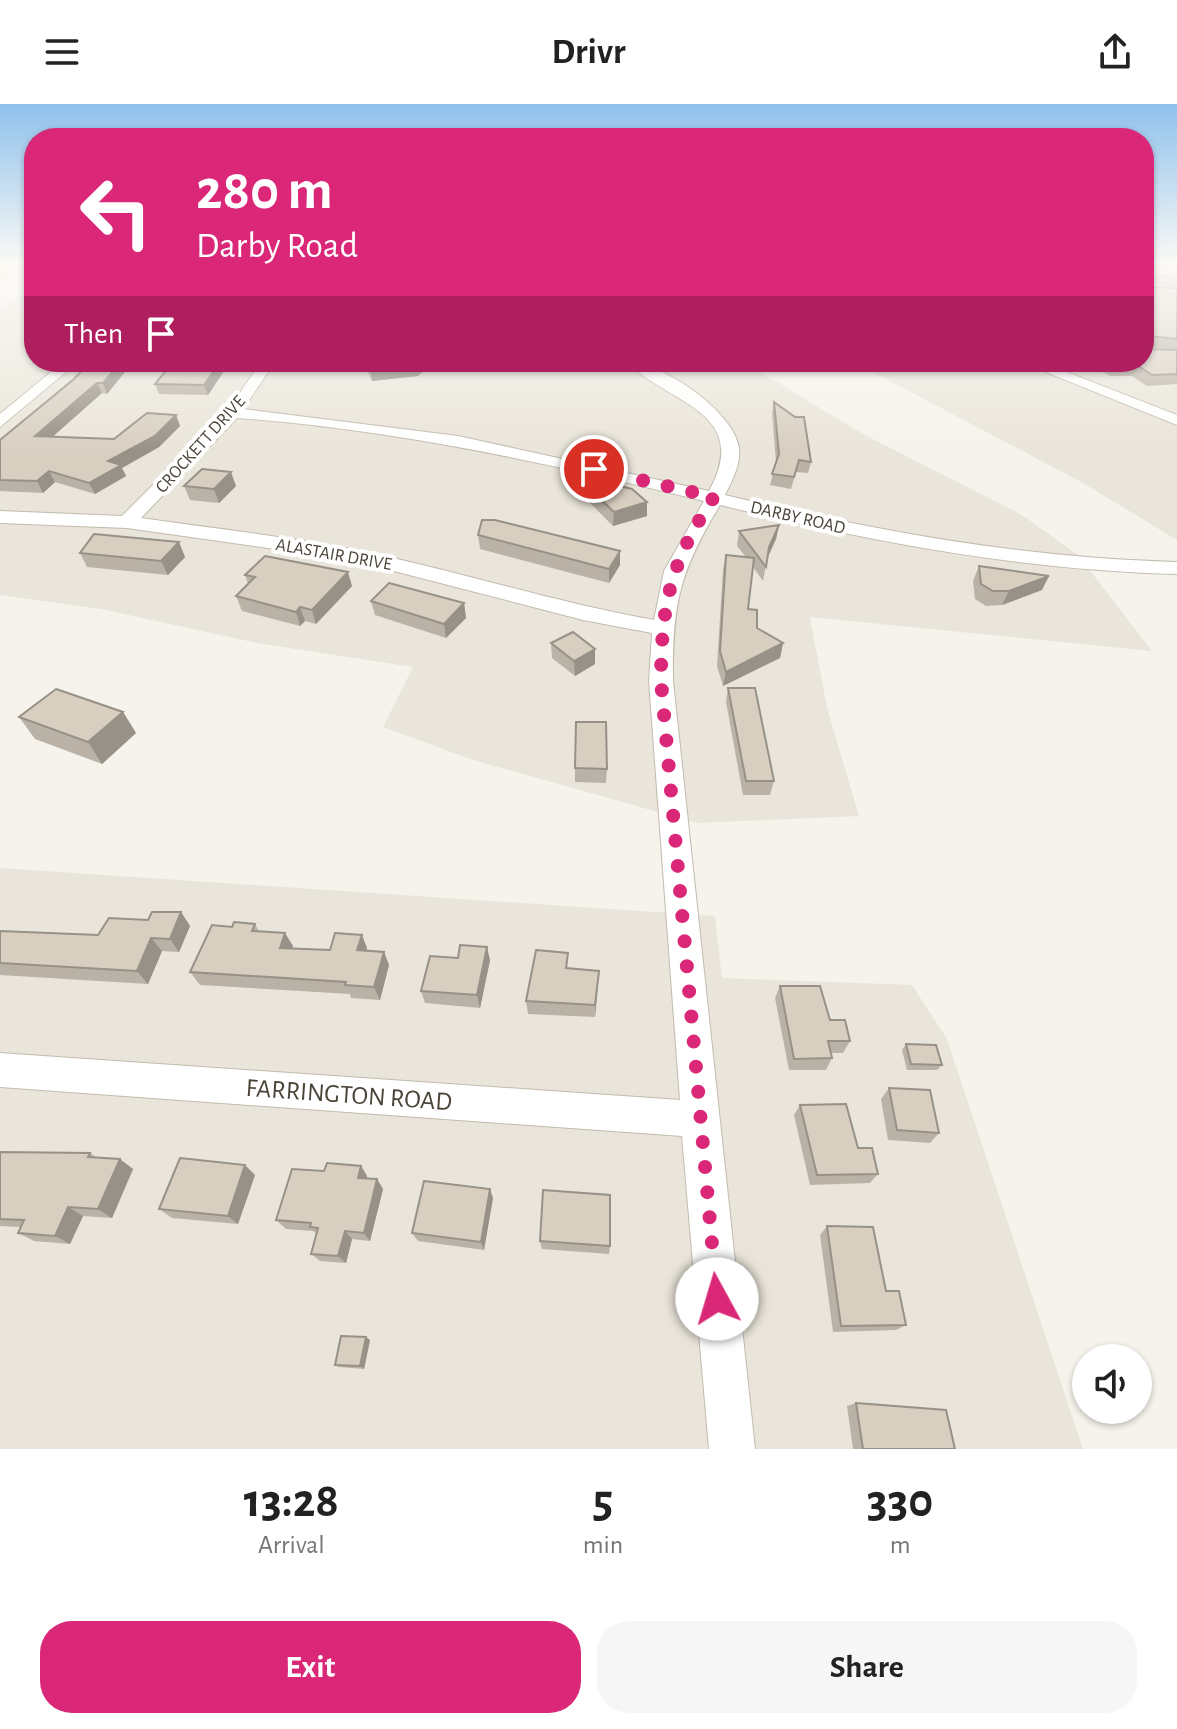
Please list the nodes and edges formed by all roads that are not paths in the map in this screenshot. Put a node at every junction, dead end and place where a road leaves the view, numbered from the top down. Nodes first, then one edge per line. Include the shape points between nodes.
1 (59, 372) edge
2 (261, 372) edge
3 (649, 372) edge
4 (1065, 372) edge
5 (233, 413) junction
6 (1177, 420) edge
7 (0, 422) edge
8 (714, 497) junction
9 (0, 517) edge
10 (127, 522) junction
11 (1177, 568) edge
12 (661, 628) junction
13 (0, 1070) edge
14 (699, 1119) junction
15 (732, 1449) edge

1 - 7 street
2 - 5 street, CROCKETT DRIVE
3 - 8 street via 713,415 726,432 733,460
4 - 6 street
5 - 8 street, DARBY ROAD via 428,434
5 - 10 street, CROCKETT DRIVE
8 - 11 street, DARBY ROAD via 994,557
8 - 12 street via 687,538
9 - 10 street, ALASTAIR DRIVE
10 - 12 street, ALASTAIR DRIVE via 392,564 583,614
12 - 14 street via 661,681
13 - 14 street, FARRINGTON ROAD
14 - 15 street

